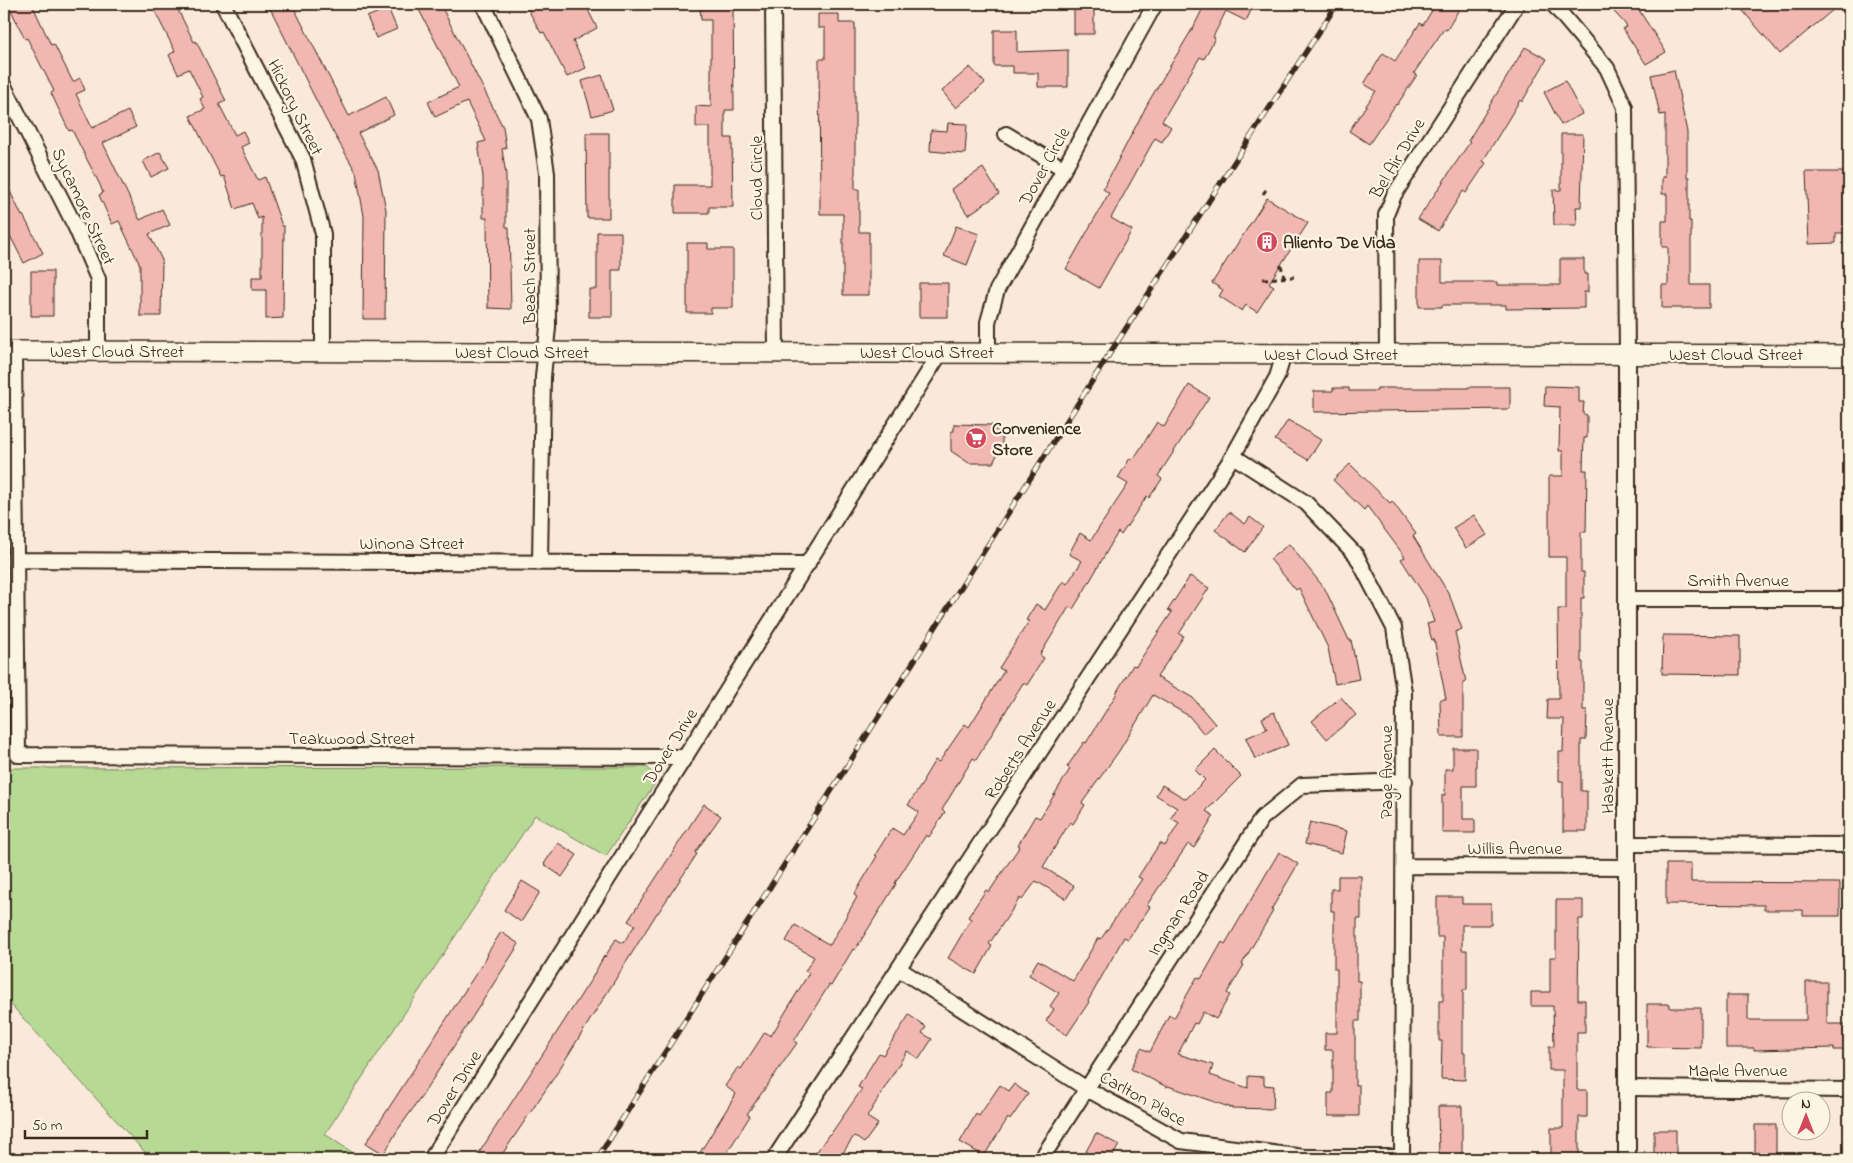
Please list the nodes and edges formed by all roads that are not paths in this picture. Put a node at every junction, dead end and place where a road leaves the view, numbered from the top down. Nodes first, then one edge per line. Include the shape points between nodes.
1 (223, 4) edge
2 (483, 4) edge
3 (773, 4) edge
4 (1155, 4) edge
5 (1517, 4) edge
6 (1553, 4) edge
7 (4, 86) edge
8 (1006, 134) dead end
9 (1064, 169) junction
10 (98, 350) junction
11 (9, 351) edge
12 (323, 351) junction
13 (546, 352) junction
14 (776, 352) junction
15 (941, 352) junction
16 (988, 352) junction
17 (1284, 354) junction
18 (1386, 354) junction
19 (1627, 354) junction
20 (1849, 355) edge
21 (1233, 456) junction
22 (16, 560) junction
23 (540, 562) junction
24 (808, 564) junction
25 (1628, 599) junction
26 (1849, 599) edge
27 (686, 757) junction
28 (1405, 781) junction
29 (1627, 844) junction
30 (1849, 845) edge
31 (1404, 866) junction
32 (1627, 867) junction
33 (899, 969) junction
34 (1627, 1088) junction
35 (1088, 1089) junction
36 (1849, 1090) edge
37 (1402, 1158) edge
38 (431, 1159) edge
39 (774, 1159) edge
40 (1043, 1159) edge
41 (1627, 1159) edge

1 - 12 street, Hickory Street via 303,159 323,234
2 - 13 street, Beach Street via 539,119 548,173
3 - 14 street, Cloud Circle
4 - 9 street, Dover Circle
5 - 18 street, Bel Air Drive via 1394,195 1386,215
6 - 19 street via 1607,68 1625,107
7 - 10 street, Sycamore Street via 76,228 98,279
8 - 9 street
9 - 16 street, Dover Circle via 997,290 988,322
10 - 11 main road, West Cloud Street
10 - 12 main road, West Cloud Street
11 - 22 street
12 - 13 main road, West Cloud Street
13 - 14 main road, West Cloud Street
13 - 23 street, Beach Street
14 - 15 main road, West Cloud Street
15 - 16 main road, West Cloud Street
15 - 24 street, Dover Drive
16 - 17 main road, West Cloud Street
17 - 18 main road, West Cloud Street
17 - 21 street, Roberts Avenue via 1278,377
18 - 19 main road, West Cloud Street
19 - 20 main road, West Cloud Street
19 - 25 street, Haskett Avenue
21 - 28 street, Page Avenue via 1306,503 1356,555 1394,628 1404,692
21 - 33 street, Roberts Avenue
22 - 23 street, Winona Street
22 - 27 street, Teakwood Street via 18,756
23 - 24 street, Winona Street
24 - 27 street, Dover Drive
25 - 26 street, Smith Avenue
25 - 29 street, Haskett Avenue
27 - 38 street, Dover Drive
28 - 31 street, Page Avenue
28 - 35 street, Ingman Road via 1302,785 1262,818
29 - 30 street
29 - 32 street, Haskett Avenue
31 - 32 street, Willis Avenue
31 - 37 street, Page Avenue
32 - 34 street, Haskett Avenue
33 - 35 street, Carlton Place
33 - 39 street, Roberts Avenue
34 - 36 street, Maple Avenue
34 - 41 street, Haskett Avenue
35 - 37 street, Carlton Place via 1180,1141 1304,1157
35 - 40 street, Ingman Road

